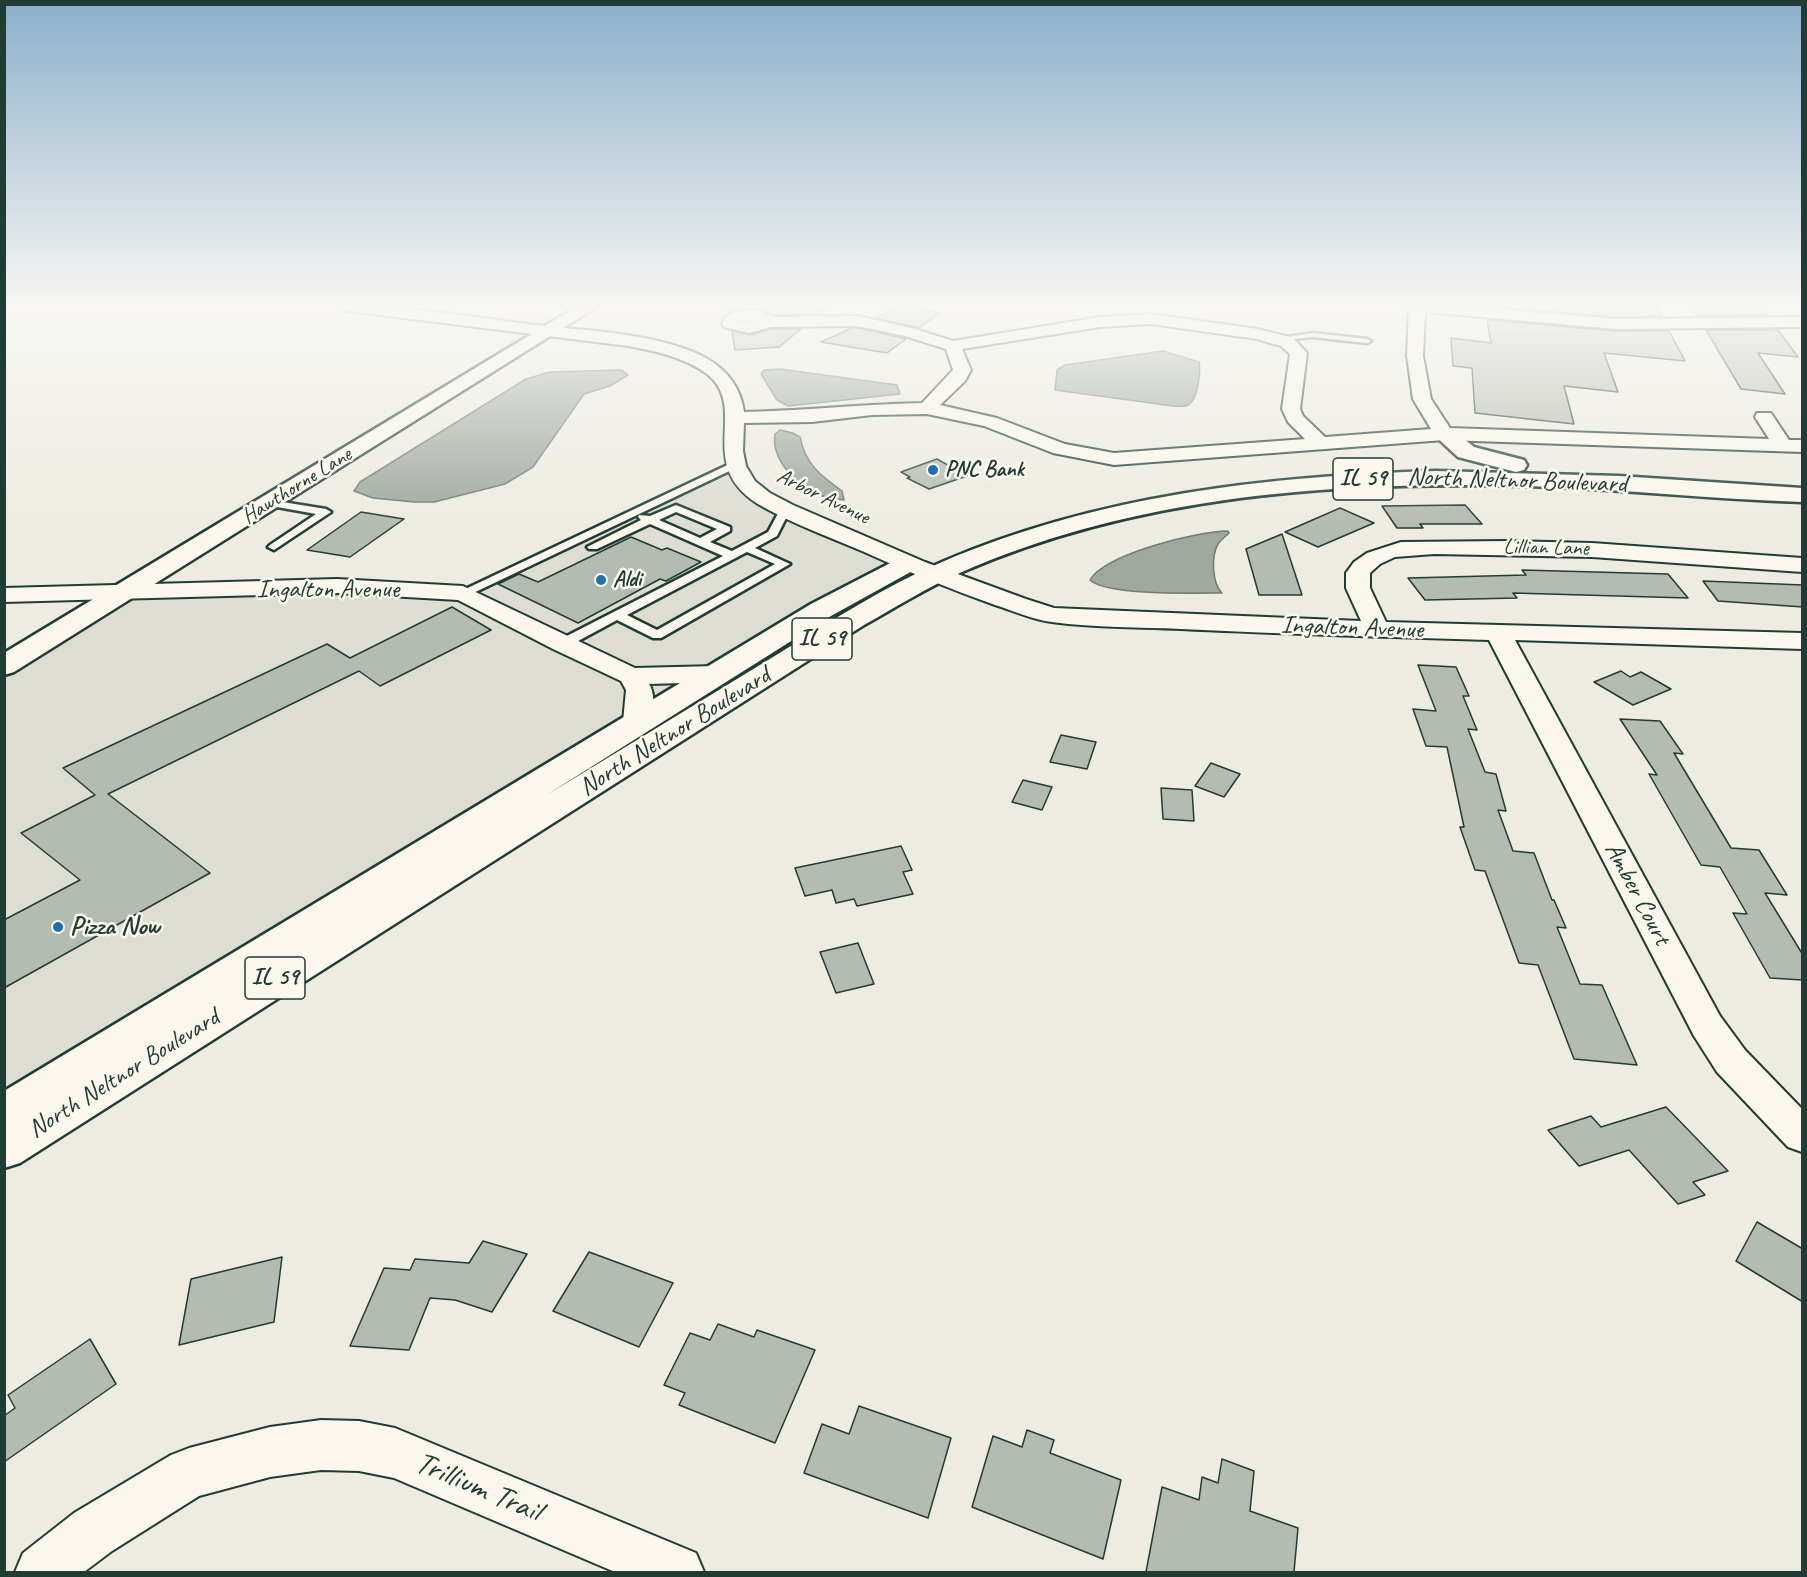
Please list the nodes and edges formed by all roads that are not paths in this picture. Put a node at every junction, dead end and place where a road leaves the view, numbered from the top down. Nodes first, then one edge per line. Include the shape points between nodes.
1 (470, 380) edge
2 (724, 380) edge
3 (956, 380) edge
4 (1295, 380) edge
5 (1419, 380) edge
6 (927, 408) junction
7 (1764, 417) dead end
8 (735, 418) junction
9 (1320, 444) junction
10 (1793, 446) edge
11 (1440, 449) junction
12 (736, 464) junction
13 (1408, 465) junction
14 (1562, 471) junction
15 (1803, 487) edge
16 (1803, 495) edge
17 (270, 503) junction
18 (785, 510) junction
19 (632, 513) junction
20 (649, 520) junction
21 (700, 542) junction
22 (274, 547) dead end
23 (593, 547) dead end
24 (746, 548) junction
25 (731, 555) junction
26 (910, 563) junction
27 (1803, 565) edge
28 (937, 574) junction
29 (124, 593) junction
30 (463, 593) junction
31 (4, 595) edge
32 (617, 615) junction
33 (1377, 629) junction
34 (1498, 633) junction
35 (1803, 641) edge
36 (562, 644) junction
37 (4, 666) edge
38 (716, 674) junction
39 (631, 676) junction
40 (637, 722) junction
41 (4, 1114) edge
42 (1803, 1135) edge
43 (4, 1149) edge
44 (42, 1572) edge
45 (677, 1572) edge

1 - 17 main road, Hawthorne Lane
2 - 8 street, Arbor Avenue via 735,398
3 - 6 street
4 - 9 street via 1291,409
5 - 11 street
6 - 8 street
6 - 9 street via 990,422 1060,450 1114,459
7 - 10 street
8 - 12 street, Arbor Avenue via 732,450
9 - 11 street
10 - 11 street via 1474,435
11 - 13 main road
11 - 14 main road
12 - 18 street, Arbor Avenue via 744,482
12 - 19 lane
13 - 14 main road, North Neltnor Boulevard / IL 59
13 - 26 main road, North Neltnor Boulevard / IL 59 via 1268,472 1163,487 1013,524
14 - 15 main road, North Neltnor Boulevard / IL 59
16 - 28 main road, North Neltnor Boulevard / IL 59 via 1487,477 1300,484 1137,508 1038,536
17 - 22 lane via 326,512
17 - 29 main road, Hawthorne Lane
18 - 24 lane via 773,534
18 - 26 street, Arbor Avenue
19 - 20 lane
19 - 30 lane
20 - 21 lane
20 - 21 lane via 676,508 726,529
20 - 23 lane
21 - 25 lane
24 - 25 lane
24 - 32 lane via 784,564 657,635
25 - 32 lane
26 - 28 street, Ingalton Avenue
26 - 38 main road, North Neltnor Boulevard / IL 59 via 821,610
27 - 33 street, Lillian Lane via 1545,547 1383,553 1358,573 1358,588
28 - 33 street, Ingalton Avenue via 1052,615
28 - 43 main road, North Neltnor Boulevard / IL 59 via 854,619
29 - 30 street, Ingalton Avenue via 336,586
29 - 31 street, Ingalton Avenue
29 - 37 main road, Hawthorne Lane
30 - 36 street, Ingalton Avenue
32 - 36 lane
33 - 34 street, Ingalton Avenue
34 - 35 street, Ingalton Avenue
34 - 42 street, Amber Court via 1707,1026 1731,1061
36 - 39 street, Ingalton Avenue
38 - 39 street, Ingalton Avenue
38 - 40 main road, North Neltnor Boulevard / IL 59
39 - 40 street via 640,690
40 - 41 main road, North Neltnor Boulevard / IL 59
44 - 45 street, Trillium Trail via 93,1532 189,1473 270,1452 321,1445 359,1446 395,1453

